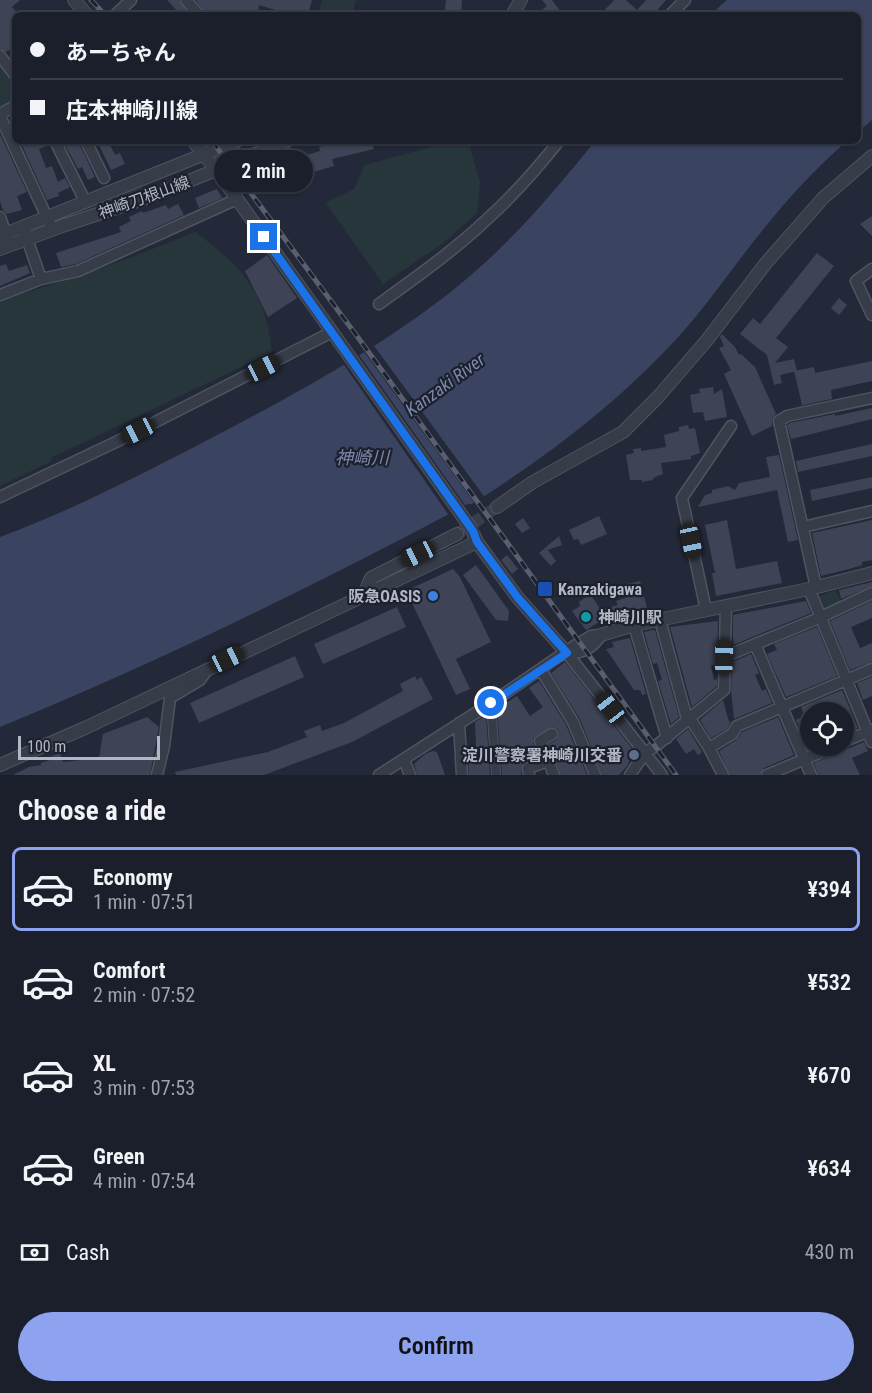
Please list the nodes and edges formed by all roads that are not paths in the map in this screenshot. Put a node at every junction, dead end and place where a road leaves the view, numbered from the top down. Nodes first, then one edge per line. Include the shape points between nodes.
1 (74, 0) edge
2 (131, 0) edge
3 (186, 0) edge
4 (685, 0) edge
5 (84, 12) edge
6 (118, 12) edge
7 (196, 12) edge
8 (673, 12) edge
9 (0, 56) edge
10 (12, 71) edge
11 (0, 115) edge
12 (12, 142) edge
13 (13, 144) edge
14 (56, 144) edge
15 (87, 144) edge
16 (195, 144) edge
17 (229, 144) edge
18 (280, 144) edge
19 (557, 144) edge
20 (203, 154) junction
21 (872, 156) edge
22 (217, 171) junction
23 (104, 178) dead end
24 (237, 199) junction
25 (85, 201) junction
26 (0, 217) edge
27 (46, 218) junction
28 (23, 227) junction
29 (52, 230) junction
30 (27, 240) junction
31 (4, 241) edge
32 (872, 269) edge
33 (41, 279) junction
34 (0, 295) edge
35 (379, 304) dead end
36 (872, 315) edge
37 (334, 334) junction
38 (872, 398) edge
39 (731, 426) dead end
40 (0, 497) edge
41 (497, 507) tunnel mouth
42 (872, 511) edge
43 (803, 527) junction
44 (457, 534) tunnel mouth
45 (475, 536) junction
46 (872, 573) edge
47 (812, 588) junction
48 (872, 593) edge
49 (363, 597) junction
50 (726, 606) junction
51 (706, 610) junction
52 (819, 618) junction
53 (660, 620) junction
54 (634, 626) junction
55 (601, 635) joint
56 (755, 644) junction
57 (567, 653) junction
58 (724, 657) junction
59 (208, 668) junction
60 (872, 669) edge
61 (541, 670) junction
62 (846, 680) junction
63 (491, 703) junction
64 (782, 707) junction
65 (688, 718) junction
66 (459, 723) junction
67 (552, 734) dead end
68 (870, 735) edge
69 (667, 738) junction
70 (854, 739) edge
71 (709, 748) junction
72 (645, 753) junction
73 (811, 756) edge
74 (804, 759) junction
75 (404, 760) junction
76 (548, 761) junction
77 (0, 765) edge
78 (157, 775) edge
79 (379, 775) edge
80 (410, 775) edge
81 (462, 775) edge
82 (496, 775) edge
83 (529, 775) edge
84 (554, 775) edge
85 (595, 775) edge
86 (630, 775) edge
87 (662, 775) edge
88 (723, 775) edge
89 (767, 775) edge
90 (811, 775) edge

1 - 5 street
2 - 6 street
3 - 7 street
4 - 8 street
9 - 10 street
11 - 12 street
13 - 27 street
14 - 25 street
15 - 23 street
16 - 20 street
17 - 20 street, 神崎刀根山線
18 - 22 street, 神崎刀根山線
19 - 35 street via 484,222
20 - 22 street
20 - 25 street, 神崎刀根山線
21 - 41 street via 822,198 765,263 707,340 623,432 533,482
22 - 24 street
22 - 29 street, 神崎刀根山線
24 - 33 street via 88,267
24 - 37 street
25 - 27 street, 神崎刀根山線
26 - 31 street
27 - 28 street, 神崎刀根山線
27 - 29 street
28 - 30 street
28 - 31 street, 神崎刀根山線
29 - 30 street, 神崎刀根山線
30 - 31 street, 神崎刀根山線
30 - 33 street
32 - 36 street via 856,281
33 - 34 street
37 - 40 street
37 - 45 street, bridge
38 - 43 street via 779,421
39 - 51 street via 682,498
42 - 43 street
43 - 47 street
44 - 49 street via 371,578
45 - 49 street
45 - 57 street via 518,598
46 - 47 street
47 - 50 street
47 - 52 street
48 - 52 street
49 - 59 street
50 - 51 street
50 - 58 street
51 - 53 street
52 - 56 street
52 - 62 street
53 - 54 street
53 - 65 street
54 - 55 street
54 - 69 street
55 - 57 street via 591,636
56 - 58 street
56 - 64 street
57 - 61 street
57 - 72 street
58 - 65 street via 724,690
59 - 77 street
59 - 78 street via 200,680 170,698
60 - 62 street
61 - 63 street
61 - 85 street via 573,722
62 - 64 street
62 - 68 street
63 - 66 street
63 - 82 street
64 - 71 street via 737,726 732,734
64 - 74 street
65 - 69 street
65 - 71 street
66 - 75 street
66 - 81 street
67 - 76 street via 540,741
68 - 70 street
69 - 72 street
71 - 88 street
72 - 86 street
72 - 87 street
73 - 74 street
74 - 89 street
74 - 90 street
75 - 79 street
75 - 80 street
76 - 83 street via 528,768
76 - 84 street

